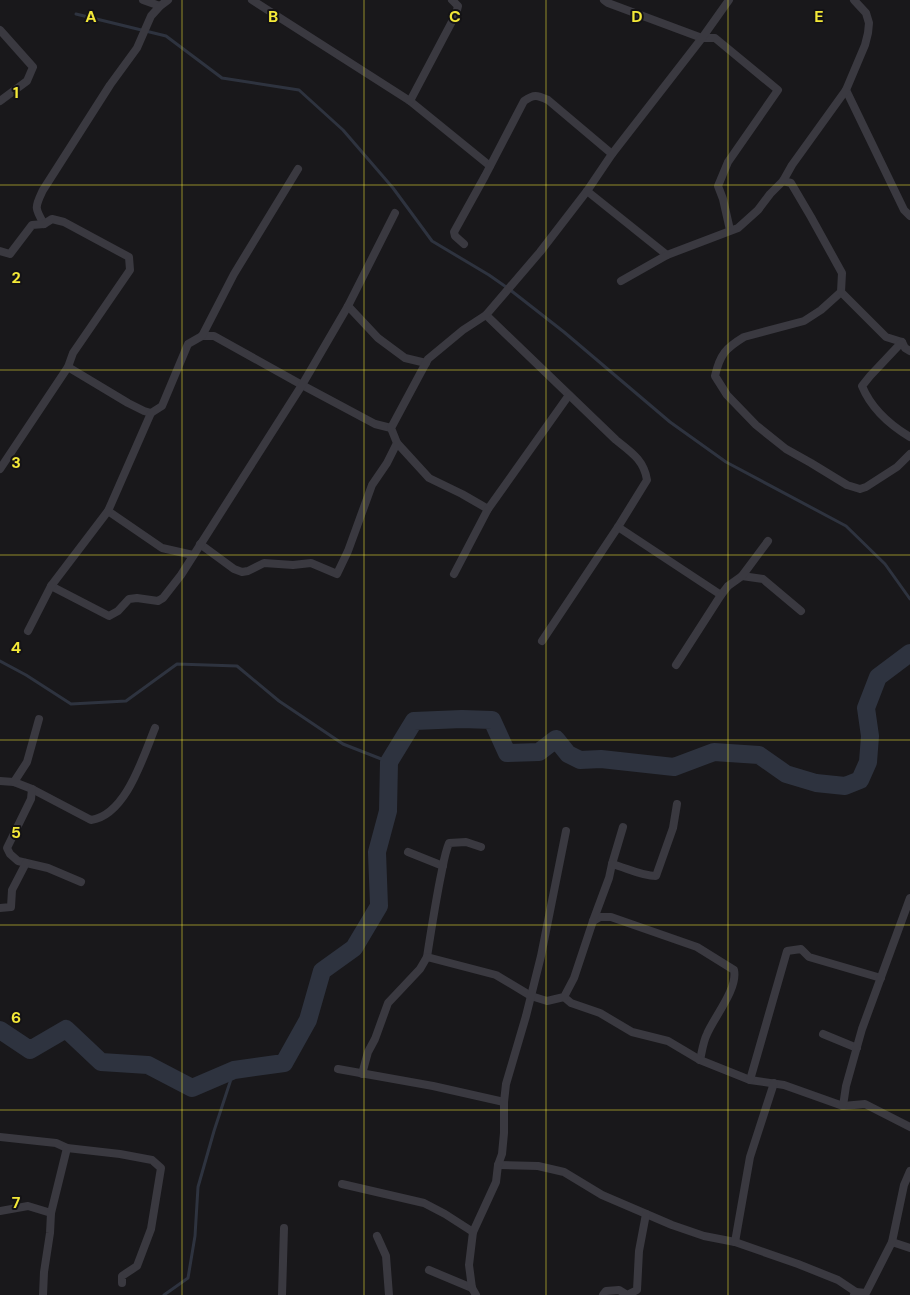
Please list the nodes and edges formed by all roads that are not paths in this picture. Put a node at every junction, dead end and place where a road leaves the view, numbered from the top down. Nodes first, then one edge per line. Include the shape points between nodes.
1 (143, 0) edge
2 (168, 0) edge
3 (252, 0) edge
4 (452, 0) edge
5 (604, 0) edge
6 (728, 0) edge
7 (854, 0) edge
8 (160, 6) junction
9 (0, 30) edge
10 (702, 38) junction
11 (846, 90) junction
12 (0, 100) edge
13 (410, 101) junction
14 (612, 154) junction
15 (490, 166) junction
16 (298, 169) dead end
17 (783, 181) junction
18 (586, 191) junction
19 (395, 213) dead end
20 (910, 216) edge
21 (44, 224) junction
22 (730, 230) junction
23 (464, 244) dead end
24 (0, 251) edge
25 (667, 255) junction
26 (621, 281) dead end
27 (841, 292) junction
28 (348, 306) junction
29 (486, 315) junction
30 (202, 336) junction
31 (902, 342) junction
32 (910, 351) edge
33 (426, 362) junction
34 (68, 366) junction
35 (302, 385) junction
36 (569, 395) junction
37 (151, 413) junction
38 (391, 428) junction
39 (910, 438) edge
40 (397, 443) junction
41 (910, 454) edge
42 (0, 469) edge
43 (488, 509) junction
44 (108, 511) junction
45 (618, 527) junction
46 (768, 541) dead end
47 (200, 544) junction
48 (193, 555) junction
49 (454, 574) dead end
50 (742, 576) junction
51 (51, 586) junction
52 (721, 595) junction
53 (801, 611) dead end
54 (28, 631) dead end
55 (542, 641) dead end
56 (676, 664) dead end
57 (39, 719) dead end
58 (155, 728) dead end
59 (0, 781) edge
60 (14, 782) junction
61 (32, 789) junction
62 (677, 804) dead end
63 (623, 827) dead end
64 (566, 831) dead end
65 (481, 847) dead end
66 (408, 852) dead end
67 (26, 863) junction
68 (612, 864) junction
69 (443, 866) junction
70 (81, 882) dead end
71 (910, 898) edge
72 (0, 908) edge
73 (593, 921) junction
74 (428, 957) junction
75 (881, 978) junction
76 (531, 996) junction
77 (564, 997) junction
78 (822, 1034) dead end
79 (857, 1048) junction
80 (700, 1060) junction
81 (338, 1069) dead end
82 (362, 1074) junction
83 (750, 1080) junction
84 (774, 1083) junction
85 (504, 1102) junction
86 (843, 1106) junction
87 (910, 1127) edge
88 (0, 1137) edge
89 (67, 1148) junction
90 (498, 1165) junction
91 (910, 1171) edge
92 (342, 1184) dead end
93 (0, 1211) edge
94 (51, 1212) junction
95 (646, 1214) junction
96 (284, 1228) dead end
97 (473, 1232) junction
98 (377, 1236) dead end
99 (735, 1242) junction
100 (892, 1242) junction
101 (910, 1248) edge
102 (429, 1270) dead end
103 (122, 1284) dead end
104 (474, 1291) edge
105 (855, 1293) edge
106 (43, 1295) edge
107 (282, 1295) edge
108 (389, 1295) edge
109 (603, 1295) edge

1 - 8 street
2 - 8 street
3 - 13 street
4 - 13 street via 458,6 456,14
5 - 10 street
6 - 10 street
7 - 11 street via 866,13 869,23
8 - 21 street via 151,16 137,48 43,190 36,211
9 - 12 street via 33,67 27,82
10 - 14 street
10 - 22 street via 715,38 778,90 728,162 718,186
11 - 17 street
11 - 20 street via 904,210
13 - 15 street
14 - 15 street via 548,100 530,96
14 - 18 street
15 - 23 street via 454,232
16 - 30 street via 234,274
17 - 22 street via 758,210 738,228
17 - 27 street via 791,183 835,259 842,273
18 - 25 street
18 - 29 street
19 - 28 street
21 - 24 street via 32,225 10,254
21 - 34 street via 52,219 64,222 130,257 130,270
22 - 25 street
25 - 26 street
27 - 31 street via 886,337
27 - 41 street via 804,320 744,337 725,351 718,361 715,376 727,395 756,425 786,449 847,485 860,489 866,487 897,467
28 - 33 street via 378,338 405,358
28 - 35 street
29 - 33 street
29 - 36 street
30 - 35 street via 214,336
30 - 37 street via 188,344 162,406
31 - 32 street
31 - 39 street via 862,386 868,399 894,428
33 - 38 street
34 - 37 street via 128,404
34 - 42 street
35 - 38 street via 375,424
35 - 47 street
36 - 43 street
36 - 45 street via 646,469 647,480
37 - 44 street
38 - 40 street
40 - 43 street via 429,478
40 - 47 street via 372,485 337,574 311,563 264,562 242,572
43 - 49 street
44 - 48 street via 162,548
44 - 51 street
45 - 52 street
45 - 55 street
46 - 50 street
47 - 48 street
48 - 51 street via 163,598 158,601 129,599 109,616
50 - 52 street
50 - 53 street via 764,579
51 - 54 street
52 - 56 street
57 - 60 street via 27,762
58 - 61 street via 122,800 100,819 92,820
59 - 60 street
60 - 61 street
61 - 67 street via 31,799 7,848 18,861
62 - 68 street via 674,828 656,876 642,875
63 - 68 street
64 - 76 street
65 - 69 street via 466,842 449,842
66 - 69 street
67 - 70 street
67 - 72 street via 12,890 11,907
68 - 73 street
69 - 74 street
71 - 75 street
73 - 77 street via 574,978
73 - 80 street via 611,917 697,947 734,970 736,977 706,1035
74 - 76 street via 496,975
74 - 82 street via 388,1003
75 - 79 street
75 - 83 street via 810,957 801,949 787,952
76 - 77 street via 548,1001
76 - 85 street via 506,1084
77 - 80 street via 632,1032 668,1041
78 - 79 street
79 - 86 street
80 - 83 street
81 - 82 street
82 - 85 street
83 - 84 street
84 - 86 street
84 - 99 street via 750,1156
85 - 90 street via 502,1154
86 - 87 street via 865,1104
88 - 89 street via 56,1143
89 - 94 street
89 - 103 street via 152,1160 161,1168 151,1229 137,1266 122,1276
90 - 95 street via 538,1166 564,1172 602,1195
90 - 97 street via 496,1182
91 - 100 street
92 - 97 street via 424,1203
93 - 94 street via 28,1206
94 - 106 street
95 - 99 street via 704,1236
95 - 109 street via 639,1251 637,1290 627,1295 618,1290 606,1291
96 - 107 street
97 - 104 street via 469,1265
98 - 108 street via 386,1256
99 - 105 street via 838,1280
100 - 101 street
100 - 105 street via 866,1293
102 - 104 street

